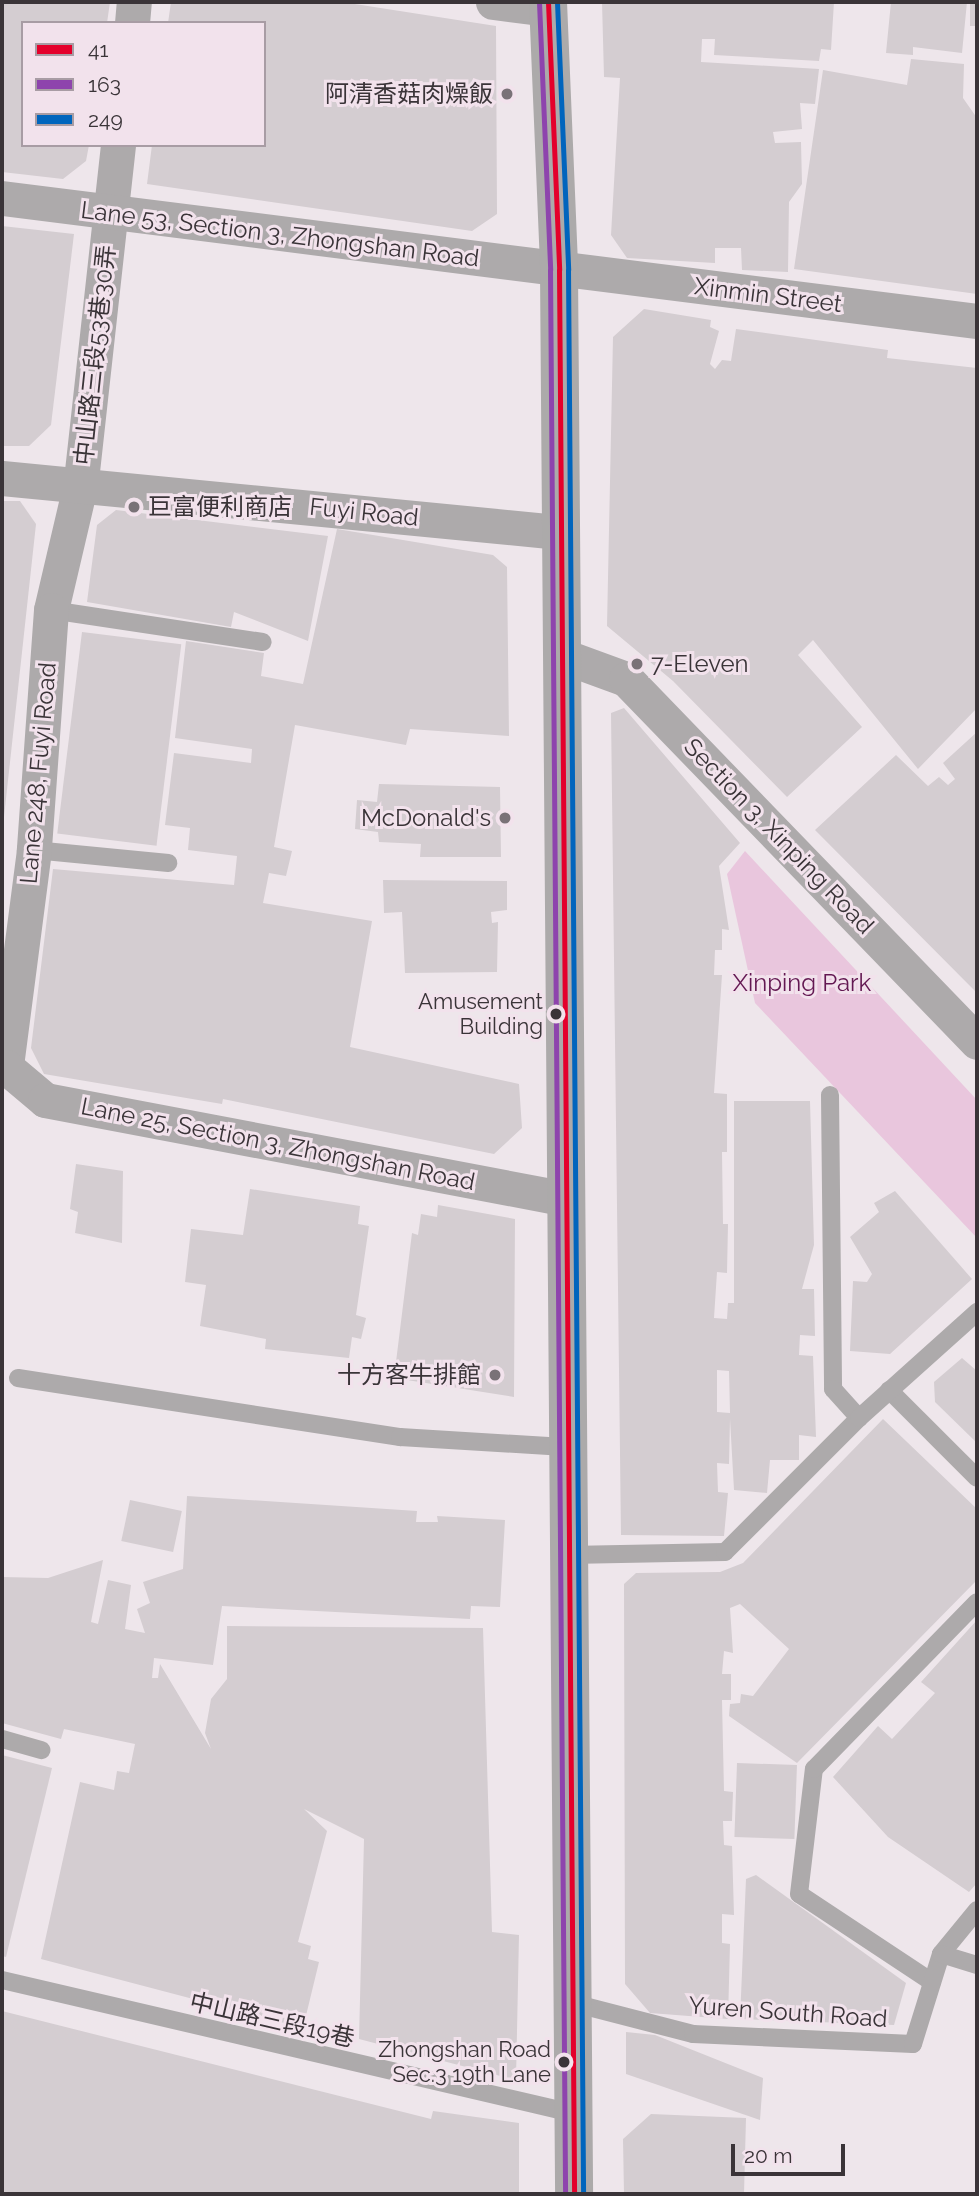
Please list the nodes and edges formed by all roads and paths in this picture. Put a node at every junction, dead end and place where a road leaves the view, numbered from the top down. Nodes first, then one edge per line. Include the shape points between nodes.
1 (134, 2) edge
2 (493, 2) edge
3 (548, 6) edge
4 (132, 21) edge
5 (118, 147) edge
6 (2, 198) edge
7 (111, 214) junction
8 (559, 270) junction
9 (977, 321) edge
10 (2, 478) edge
11 (80, 482) junction
12 (559, 532) junction
13 (51, 610) junction
14 (263, 642) dead end
15 (562, 656) junction
16 (34, 850) junction
17 (168, 863) dead end
18 (977, 1042) edge
19 (4, 1068) edge
20 (830, 1095) dead end
21 (567, 1199) junction
22 (977, 1312) edge
23 (18, 1378) dead end
24 (889, 1390) junction
25 (859, 1418) junction
26 (565, 1447) junction
27 (977, 1478) edge
28 (569, 1555) junction
29 (977, 1602) edge
30 (2, 1739) edge
31 (41, 1750) dead end
32 (977, 1910) edge
33 (941, 1954) junction
34 (977, 1965) edge
35 (2, 1980) edge
36 (932, 1982) junction
37 (573, 2003) junction
38 (572, 2113) junction
39 (574, 2194) edge

1 - 4 street
2 - 3 street
3 - 8 street
5 - 7 street, 中山路三段53巷30弄
6 - 7 street, Lane 53, Section 3, Zhongshan Road
7 - 8 street, Lane 53, Section 3, Zhongshan Road
7 - 11 street, 中山路三段53巷30弄
8 - 9 street, Xinmin Street
8 - 12 street
10 - 11 street, Fuyi Road
11 - 12 street, Fuyi Road
11 - 13 street, Lane 248, Fuyi Road
12 - 15 street
13 - 14 lane
13 - 16 street, Lane 248, Fuyi Road
15 - 18 street, Section 3, Xinping Road via 626,679
15 - 21 street
16 - 17 lane
16 - 19 street, Lane 248, Fuyi Road
19 - 21 street, Lane 25, Section 3, Zhongshan Road via 45,1100
20 - 25 lane via 833,1389
21 - 26 street
22 - 24 lane
23 - 26 lane via 400,1437
24 - 25 lane
24 - 27 lane
25 - 28 lane via 725,1552
26 - 28 street
28 - 37 street
29 - 36 lane via 814,1769 812,1783 799,1894
30 - 31 lane
32 - 33 lane
33 - 34 lane
33 - 36 lane, Yuren South Road
35 - 38 lane, 中山路三段19巷
36 - 37 lane, Yuren South Road via 913,2044 693,2034
37 - 38 street
38 - 39 street

